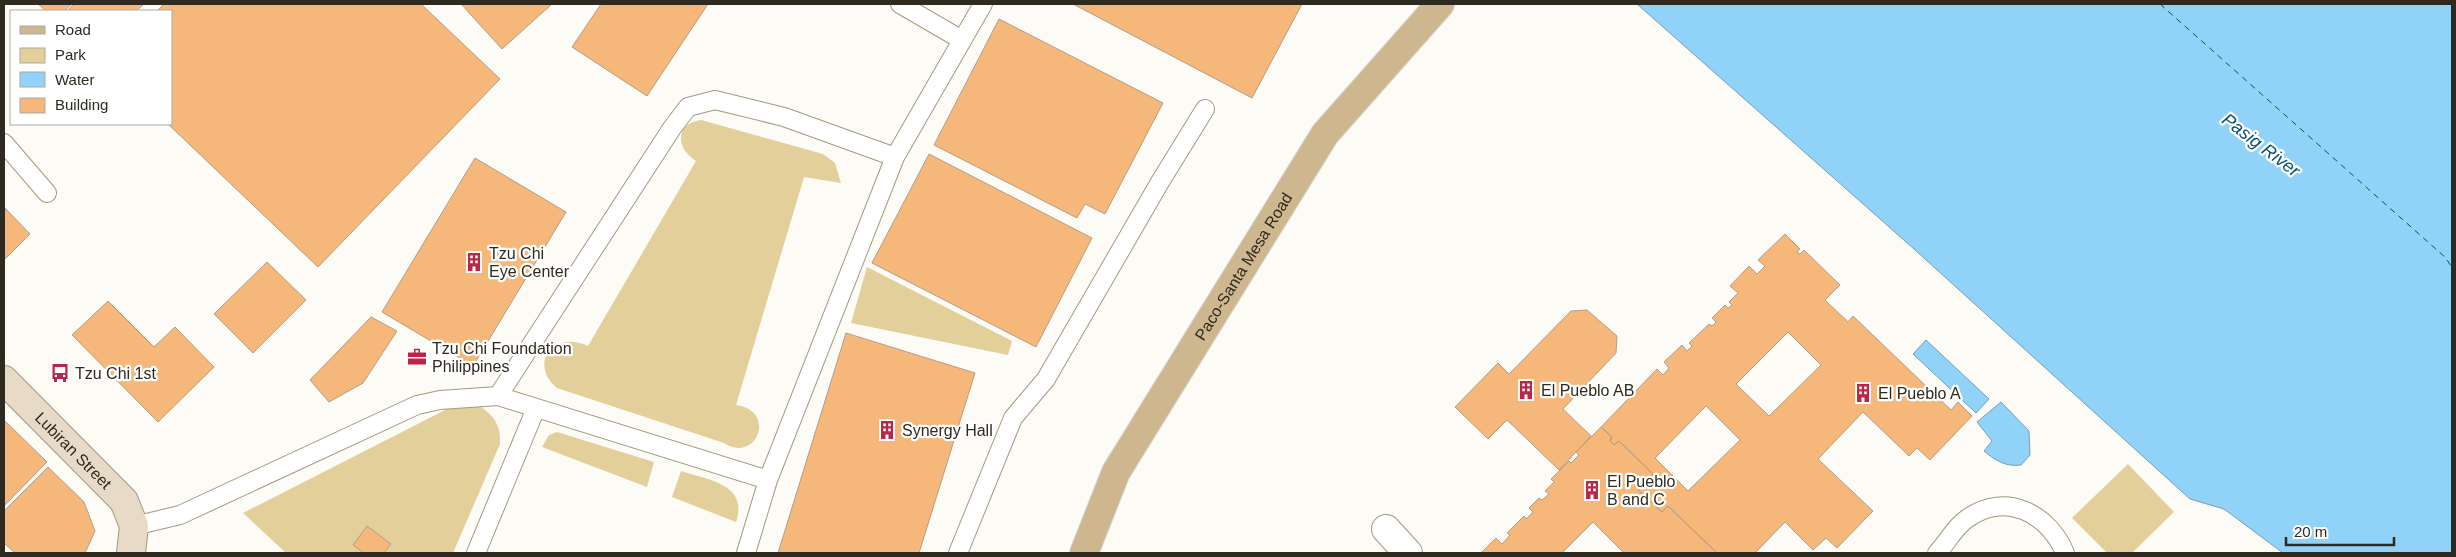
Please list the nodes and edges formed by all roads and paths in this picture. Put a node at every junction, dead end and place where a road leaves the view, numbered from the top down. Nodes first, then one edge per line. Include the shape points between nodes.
1 (900, 4) edge
2 (983, 4) edge
3 (1440, 4) edge
4 (962, 40) junction
5 (1205, 110) dead end
6 (4, 143) edge
7 (896, 157) junction
8 (47, 193) dead end
9 (4, 380) edge
10 (498, 396) junction
11 (536, 408) junction
12 (768, 480) junction
13 (134, 526) junction
14 (1386, 529) dead end
15 (131, 553) edge
16 (476, 553) edge
17 (746, 553) edge
18 (958, 553) edge
19 (1084, 553) edge
20 (1408, 553) edge
21 (1937, 553) edge
22 (2065, 553) edge

1 - 4 lane
2 - 4 lane
3 - 19 main road, Paco-Santa Mesa Road via 1325,134 1116,472
4 - 7 lane
5 - 18 lane via 1046,379 1013,418
6 - 8 lane
7 - 10 lane via 784,117 749,108 715,100 688,107
7 - 12 lane
9 - 13 main road, Lubiran Street via 124,501
10 - 11 lane
10 - 13 lane via 417,405 180,515
11 - 12 lane
11 - 16 lane
12 - 17 lane
13 - 15 main road
14 - 20 street
21 - 22 lane via 1968,518 1986,509 2006,507 2025,511 2043,520 2056,534

